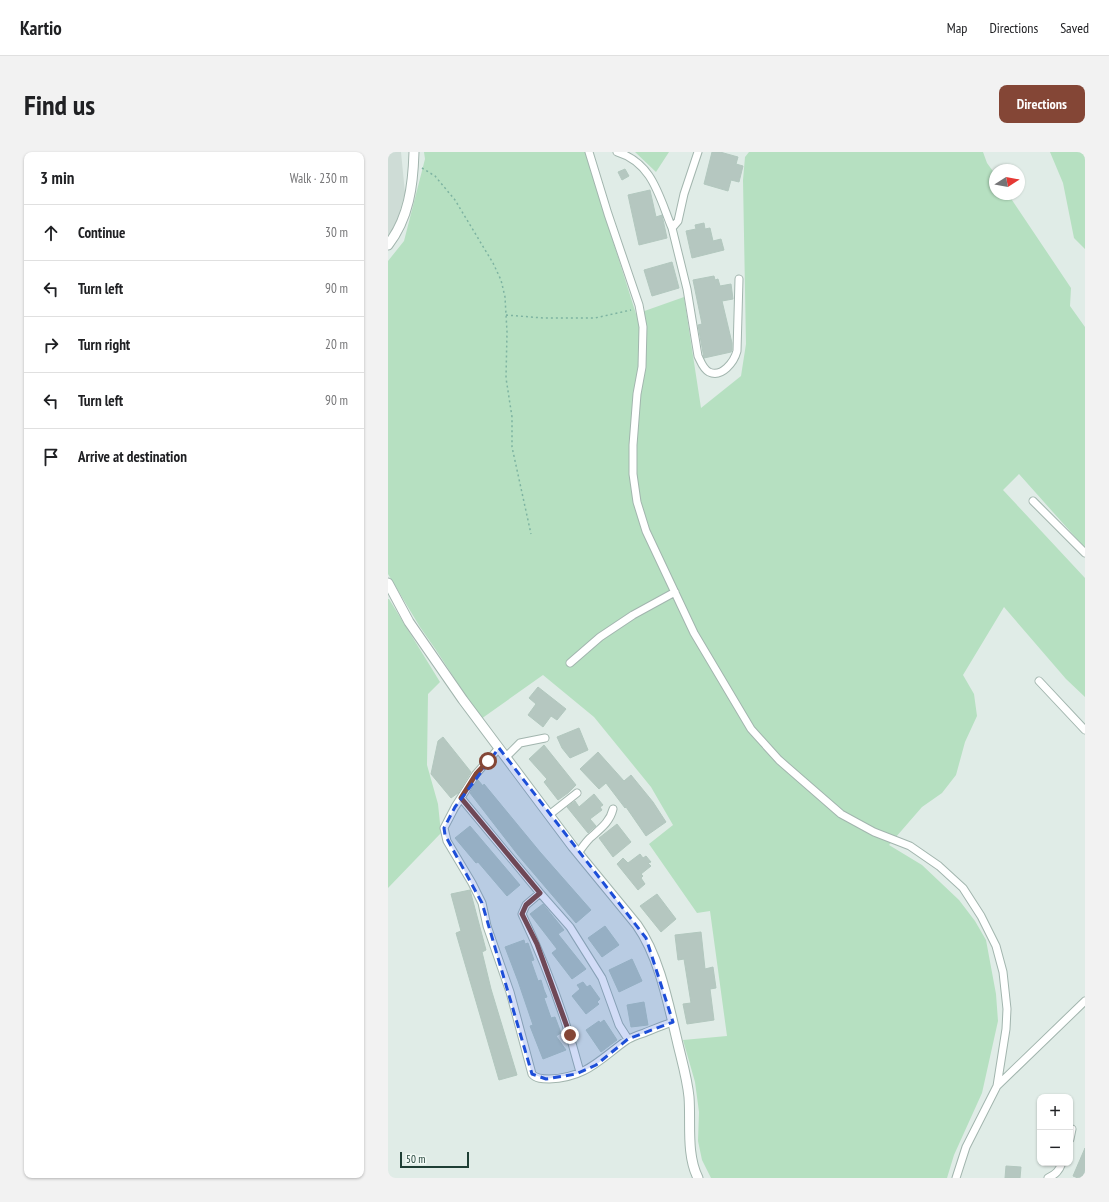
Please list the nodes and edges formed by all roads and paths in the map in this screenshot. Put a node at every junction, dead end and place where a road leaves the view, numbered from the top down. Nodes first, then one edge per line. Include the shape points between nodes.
1 (414, 152) edge
2 (589, 152) edge
3 (617, 152) edge
4 (698, 152) edge
5 (414, 163) junction
6 (672, 228) junction
7 (388, 245) edge
8 (739, 279) dead end
9 (637, 309) dead end
10 (506, 315) junction
11 (1033, 501) dead end
12 (531, 534) dead end
13 (1085, 553) edge
14 (388, 584) edge
15 (674, 592) junction
16 (570, 663) dead end
17 (1039, 681) dead end
18 (1085, 730) edge
19 (545, 738) dead end
20 (499, 748) junction
21 (506, 758) junction
22 (577, 793) dead end
23 (461, 798) junction
24 (612, 809) dead end
25 (549, 815) junction
26 (578, 853) junction
27 (540, 893) junction
28 (1085, 1001) edge
29 (673, 1022) junction
30 (628, 1039) junction
31 (580, 1072) junction
32 (997, 1086) junction
33 (1061, 1166) edge
34 (698, 1178) edge
35 (956, 1178) edge
36 (1048, 1178) edge

1 - 5 street
2 - 15 street via 639,305 643,327 642,367 637,394 633,474 637,502 646,531
3 - 6 street via 633,160 650,176
4 - 6 street via 678,221
5 - 7 street via 404,219
5 - 10 path via 435,176 455,200 482,244 500,280 505,297
6 - 8 street via 687,289 698,356 709,372 715,373 729,366 737,351
9 - 10 path via 595,318
10 - 12 path via 506,378 512,417 512,447
11 - 13 street
14 - 20 street via 409,622
15 - 16 street via 600,637
15 - 32 street via 694,633 751,729 779,760 841,814 874,832 910,846 939,866 963,888 996,946 1003,972 1007,1009
17 - 18 street
19 - 21 street via 520,744
20 - 21 street
20 - 23 street via 476,774
21 - 25 street
22 - 25 street
23 - 27 street
23 - 31 street via 444,828 445,835 482,903 532,1074 539,1078 561,1078
24 - 26 street via 611,816 601,829
25 - 26 street
26 - 29 street via 646,938 655,959
27 - 30 street via 570,927 602,978 619,1025
27 - 31 street via 526,905 522,914 537,944 555,993
28 - 32 street
29 - 30 street
29 - 34 street via 689,1095 692,1159
30 - 31 street via 601,1061
32 - 35 street via 966,1147
33 - 36 street via 1056,1174

